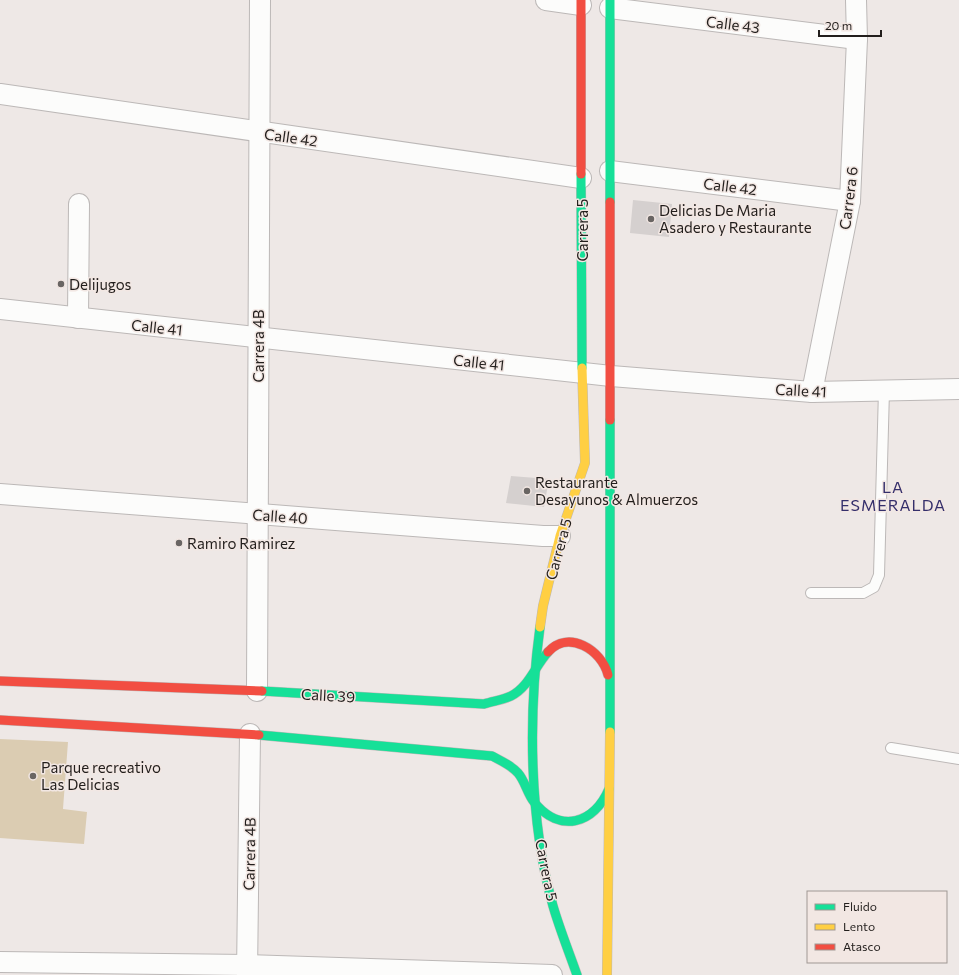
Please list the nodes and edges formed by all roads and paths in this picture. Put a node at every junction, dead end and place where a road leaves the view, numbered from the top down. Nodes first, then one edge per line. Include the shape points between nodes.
1 (260, 0) edge
2 (546, 0) edge
3 (856, 0) edge
4 (581, 2) edge
5 (610, 4) edge
6 (857, 39) junction
7 (0, 94) edge
8 (260, 132) junction
9 (610, 171) junction
10 (581, 178) junction
11 (850, 201) junction
12 (79, 204) dead end
13 (0, 309) edge
14 (78, 318) junction
15 (258, 338) junction
16 (582, 374) junction
17 (611, 376) junction
18 (959, 389) edge
19 (884, 390) junction
20 (812, 392) junction
21 (0, 494) edge
22 (258, 514) junction
23 (560, 536) junction
24 (811, 592) dead end
25 (534, 670) junction
26 (610, 680) junction
27 (0, 681) edge
28 (257, 691) junction
29 (0, 720) edge
30 (250, 734) junction
31 (891, 748) dead end
32 (959, 759) edge
33 (610, 787) junction
34 (536, 803) junction
35 (0, 962) edge
36 (247, 970) edge
37 (552, 975) edge
38 (576, 975) edge
39 (607, 975) edge

1 - 8 street, Carrera 4B
2 - 4 street
3 - 6 street, Carrera 6
4 - 10 main road, Carrera 5
5 - 6 street, Calle 43
5 - 9 main road, Carrera 5
6 - 11 street, Carrera 6
7 - 8 street, Calle 42
8 - 10 street, Calle 42
8 - 15 street, Carrera 4B
9 - 11 street, Calle 42
9 - 17 main road, Carrera 5
10 - 16 main road, Carrera 5
11 - 20 street, Carrera 6
12 - 14 street
13 - 14 street, Calle 41
14 - 15 street, Calle 41
15 - 16 street, Calle 41
15 - 22 street, Carrera 4B
16 - 17 street, Calle 41
16 - 23 main road, Carrera 5 via 585,463
17 - 20 street, Calle 41
17 - 26 main road, Carrera 5
18 - 19 street, Calle 41
19 - 20 street, Calle 41
19 - 24 lane via 878,575 874,587 863,593
21 - 22 street, Calle 40
22 - 23 street, Calle 40
22 - 28 street, Carrera 4B
23 - 25 main road, Carrera 5 via 543,606
25 - 26 main road, Calle 39 via 543,654 558,644 576,642 593,649 605,663
25 - 28 main road, Calle 39 via 517,693 484,704
25 - 34 main road, Carrera 5 via 532,733
26 - 33 main road, Carrera 5
27 - 28 main road, Calle 39
29 - 30 main road
30 - 34 main road via 492,756 518,773
30 - 36 street, Carrera 4B
31 - 32 lane
33 - 34 main road via 606,800 598,811 580,820 560,819
33 - 39 main road, Carrera 5
34 - 38 main road, Carrera 5 via 543,856 554,906
35 - 36 street
36 - 37 street

